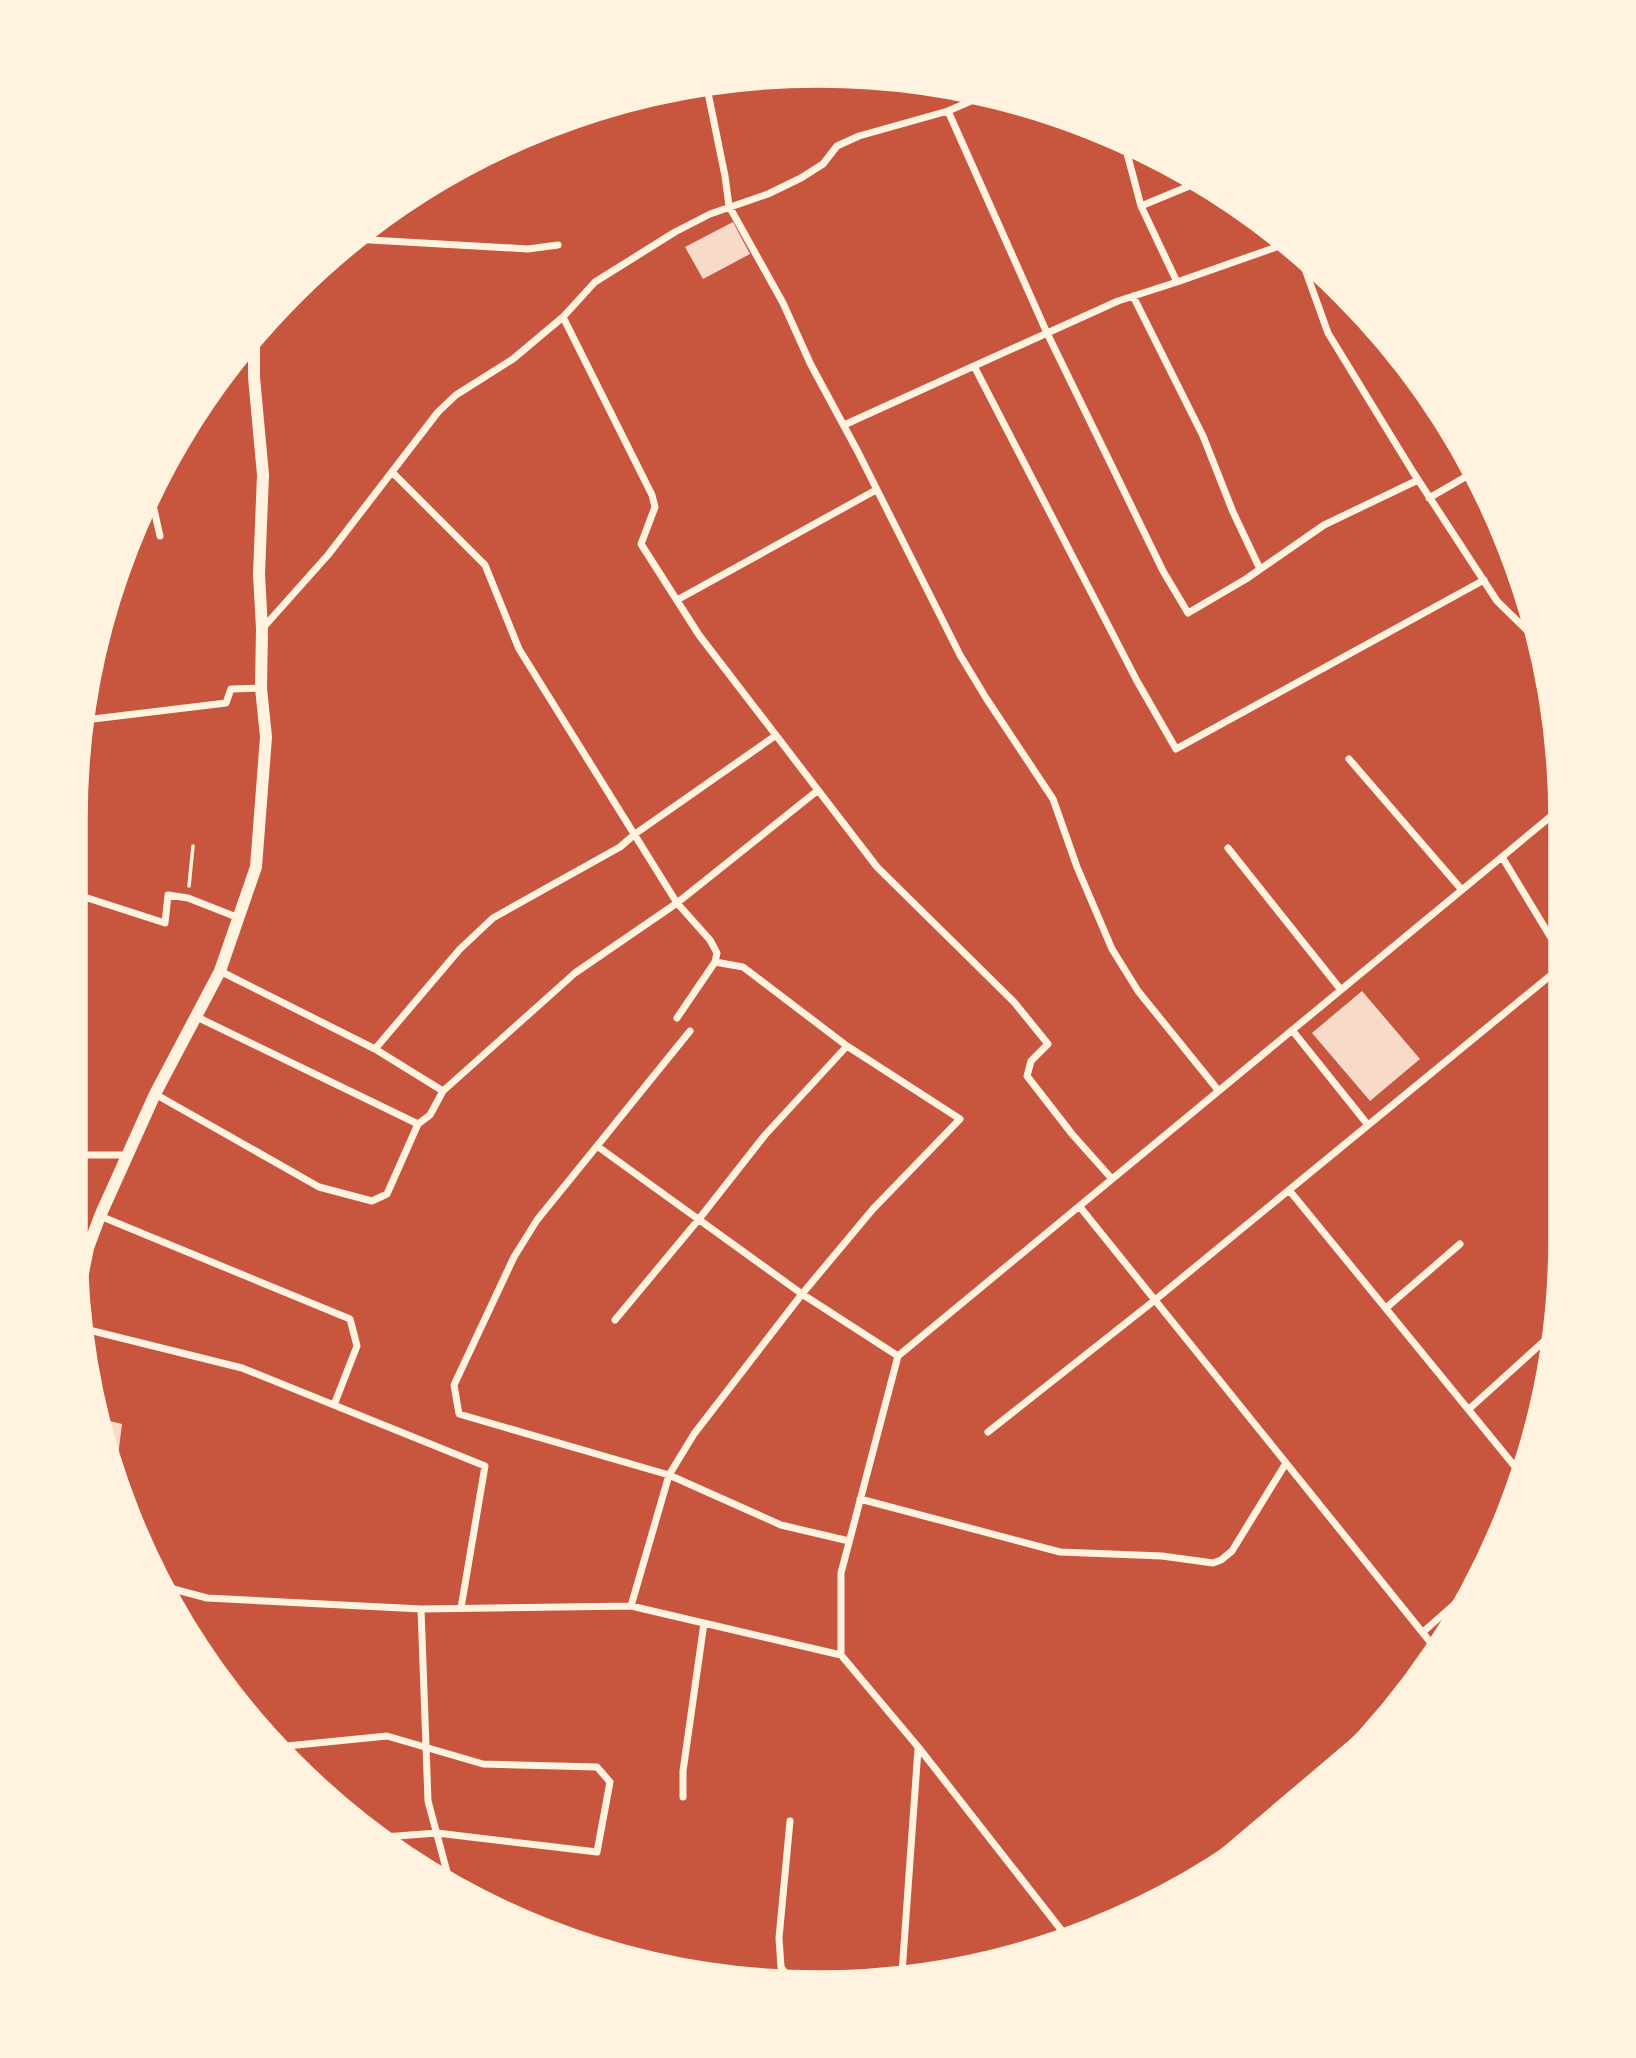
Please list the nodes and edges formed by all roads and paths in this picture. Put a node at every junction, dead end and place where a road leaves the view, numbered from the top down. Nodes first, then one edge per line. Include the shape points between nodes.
1 (708, 94) edge
2 (969, 102) edge
3 (948, 111) junction
4 (1127, 154) edge
5 (1188, 187) edge
6 (729, 206) junction
7 (1141, 206) junction
8 (368, 240) edge
9 (558, 245) dead end
10 (1277, 247) edge
11 (1306, 272) edge
12 (1177, 282) junction
13 (1133, 296) junction
14 (564, 317) junction
15 (1047, 333) junction
16 (254, 351) edge
17 (974, 366) junction
18 (844, 425) junction
19 (392, 472) junction
20 (1466, 477) edge
21 (1418, 480) junction
22 (876, 490) junction
23 (1429, 498) junction
24 (154, 509) edge
25 (160, 536) dead end
26 (1260, 569) junction
27 (1484, 580) junction
28 (677, 600) junction
29 (1525, 628) edge
30 (262, 629) junction
31 (261, 688) junction
32 (93, 718) edge
33 (775, 737) junction
34 (1349, 759) dead end
35 (817, 791) junction
36 (1550, 817) edge
37 (635, 834) junction
38 (193, 846) dead end
39 (1228, 848) dead end
40 (1502, 857) junction
41 (1462, 890) junction
42 (86, 898) edge
43 (188, 898) junction
44 (677, 903) junction
45 (240, 918) junction
46 (1550, 936) edge
47 (715, 962) junction
48 (220, 971) junction
49 (1550, 976) edge
50 (1340, 990) junction
51 (197, 1017) junction
52 (677, 1018) dead end
53 (1292, 1030) junction
54 (691, 1031) dead end
55 (847, 1046) junction
56 (376, 1049) junction
57 (1219, 1090) junction
58 (443, 1091) junction
59 (155, 1094) junction
60 (418, 1124) junction
61 (1368, 1125) junction
62 (597, 1146) junction
63 (86, 1155) edge
64 (127, 1155) junction
65 (1112, 1180) junction
66 (1289, 1190) junction
67 (1080, 1207) junction
68 (100, 1216) junction
69 (699, 1219) junction
70 (1460, 1244) dead end
71 (86, 1256) edge
72 (802, 1294) junction
73 (1155, 1300) junction
74 (1386, 1308) junction
75 (615, 1320) dead end
76 (91, 1331) edge
77 (1543, 1342) edge
78 (898, 1356) junction
79 (334, 1405) junction
80 (1469, 1409) junction
81 (988, 1432) dead end
82 (1286, 1462) junction
83 (1514, 1465) edge
84 (669, 1475) junction
85 (860, 1499) junction
86 (849, 1541) junction
87 (175, 1589) edge
88 (631, 1606) junction
89 (1452, 1607) edge
90 (461, 1608) junction
91 (421, 1609) junction
92 (704, 1623) junction
93 (1423, 1632) junction
94 (1430, 1642) edge
95 (841, 1655) junction
96 (289, 1746) edge
97 (426, 1747) junction
98 (919, 1748) junction
99 (1346, 1748) edge
100 (682, 1797) dead end
101 (790, 1821) dead end
102 (437, 1833) junction
103 (393, 1836) edge
104 (1234, 1843) edge
105 (447, 1871) edge
106 (1061, 1930) edge
107 (902, 1967) edge
108 (784, 1971) edge

1 - 6 street
2 - 3 street
3 - 6 street via 859,136 838,146 802,178
3 - 15 street
4 - 7 street
5 - 7 street
6 - 14 street via 675,232 595,282
6 - 18 street
7 - 12 street
8 - 9 street via 528,249
10 - 12 street
11 - 21 street via 1328,333
12 - 13 street
13 - 15 street
13 - 26 street via 1203,436
14 - 19 street via 513,359 456,395
14 - 28 street via 652,495 655,507 640,544
15 - 17 street
15 - 26 street via 1188,613
16 - 30 street via 263,475
17 - 18 street
17 - 27 street via 1176,749
18 - 22 street
19 - 30 street via 328,555
19 - 37 street via 485,565 519,649
20 - 23 street
21 - 23 street
21 - 26 street via 1324,525
22 - 28 street
22 - 57 street via 960,655 1053,799 1112,948 1138,991
23 - 27 street
24 - 25 street
27 - 29 street via 1497,601
28 - 33 street
30 - 31 street
31 - 32 street via 231,689 226,702
31 - 45 street via 266,737 256,867
33 - 35 street
33 - 37 street
34 - 41 street
35 - 44 street
35 - 65 street via 877,867 1014,1002 1048,1044 1031,1061 1027,1076
36 - 40 street
37 - 44 street
37 - 56 street via 620,847 492,918
38 - 43 path
39 - 50 street
40 - 41 street
40 - 46 street
41 - 50 street
42 - 43 street via 165,923 168,895
43 - 45 street
44 - 47 street via 710,940 717,953
44 - 58 street via 575,973
45 - 48 street
47 - 52 street
47 - 55 street via 743,967
48 - 51 street
48 - 56 street
49 - 61 street
50 - 53 street
51 - 59 street
51 - 60 street
53 - 57 street
53 - 61 street
54 - 62 street
55 - 69 street via 765,1135
55 - 72 street via 960,1119 873,1209
56 - 58 street
57 - 65 street
58 - 60 street via 430,1115
59 - 60 street via 319,1187 372,1201 387,1194
59 - 64 street
61 - 66 street
62 - 69 street
62 - 84 street via 537,1220 514,1258 454,1385 459,1414
63 - 64 street
64 - 68 street
65 - 67 street
66 - 73 street
66 - 74 street
67 - 73 street
67 - 78 street
68 - 71 street
68 - 79 street via 350,1319 357,1346
69 - 72 street
69 - 75 street
70 - 74 street
72 - 78 street
72 - 84 street via 694,1434
73 - 81 street
73 - 82 street
74 - 80 street
76 - 79 street via 242,1367
77 - 80 street
78 - 85 street
79 - 90 street via 485,1466
80 - 83 street
82 - 85 street via 1232,1551 1213,1563 1060,1552
82 - 93 street
84 - 86 street via 781,1525
84 - 88 street
85 - 86 street
86 - 95 street via 841,1573
87 - 91 street via 207,1598
88 - 90 street
88 - 92 street
89 - 93 street
90 - 91 street
91 - 97 street
92 - 95 street
92 - 100 street
93 - 94 street
95 - 98 street
96 - 97 street via 387,1736
97 - 102 street via 428,1801
97 - 102 street via 483,1763 597,1767 610,1782 597,1852
98 - 106 street
98 - 107 street
99 - 104 street
101 - 108 street via 779,1938
102 - 103 street
102 - 105 street

